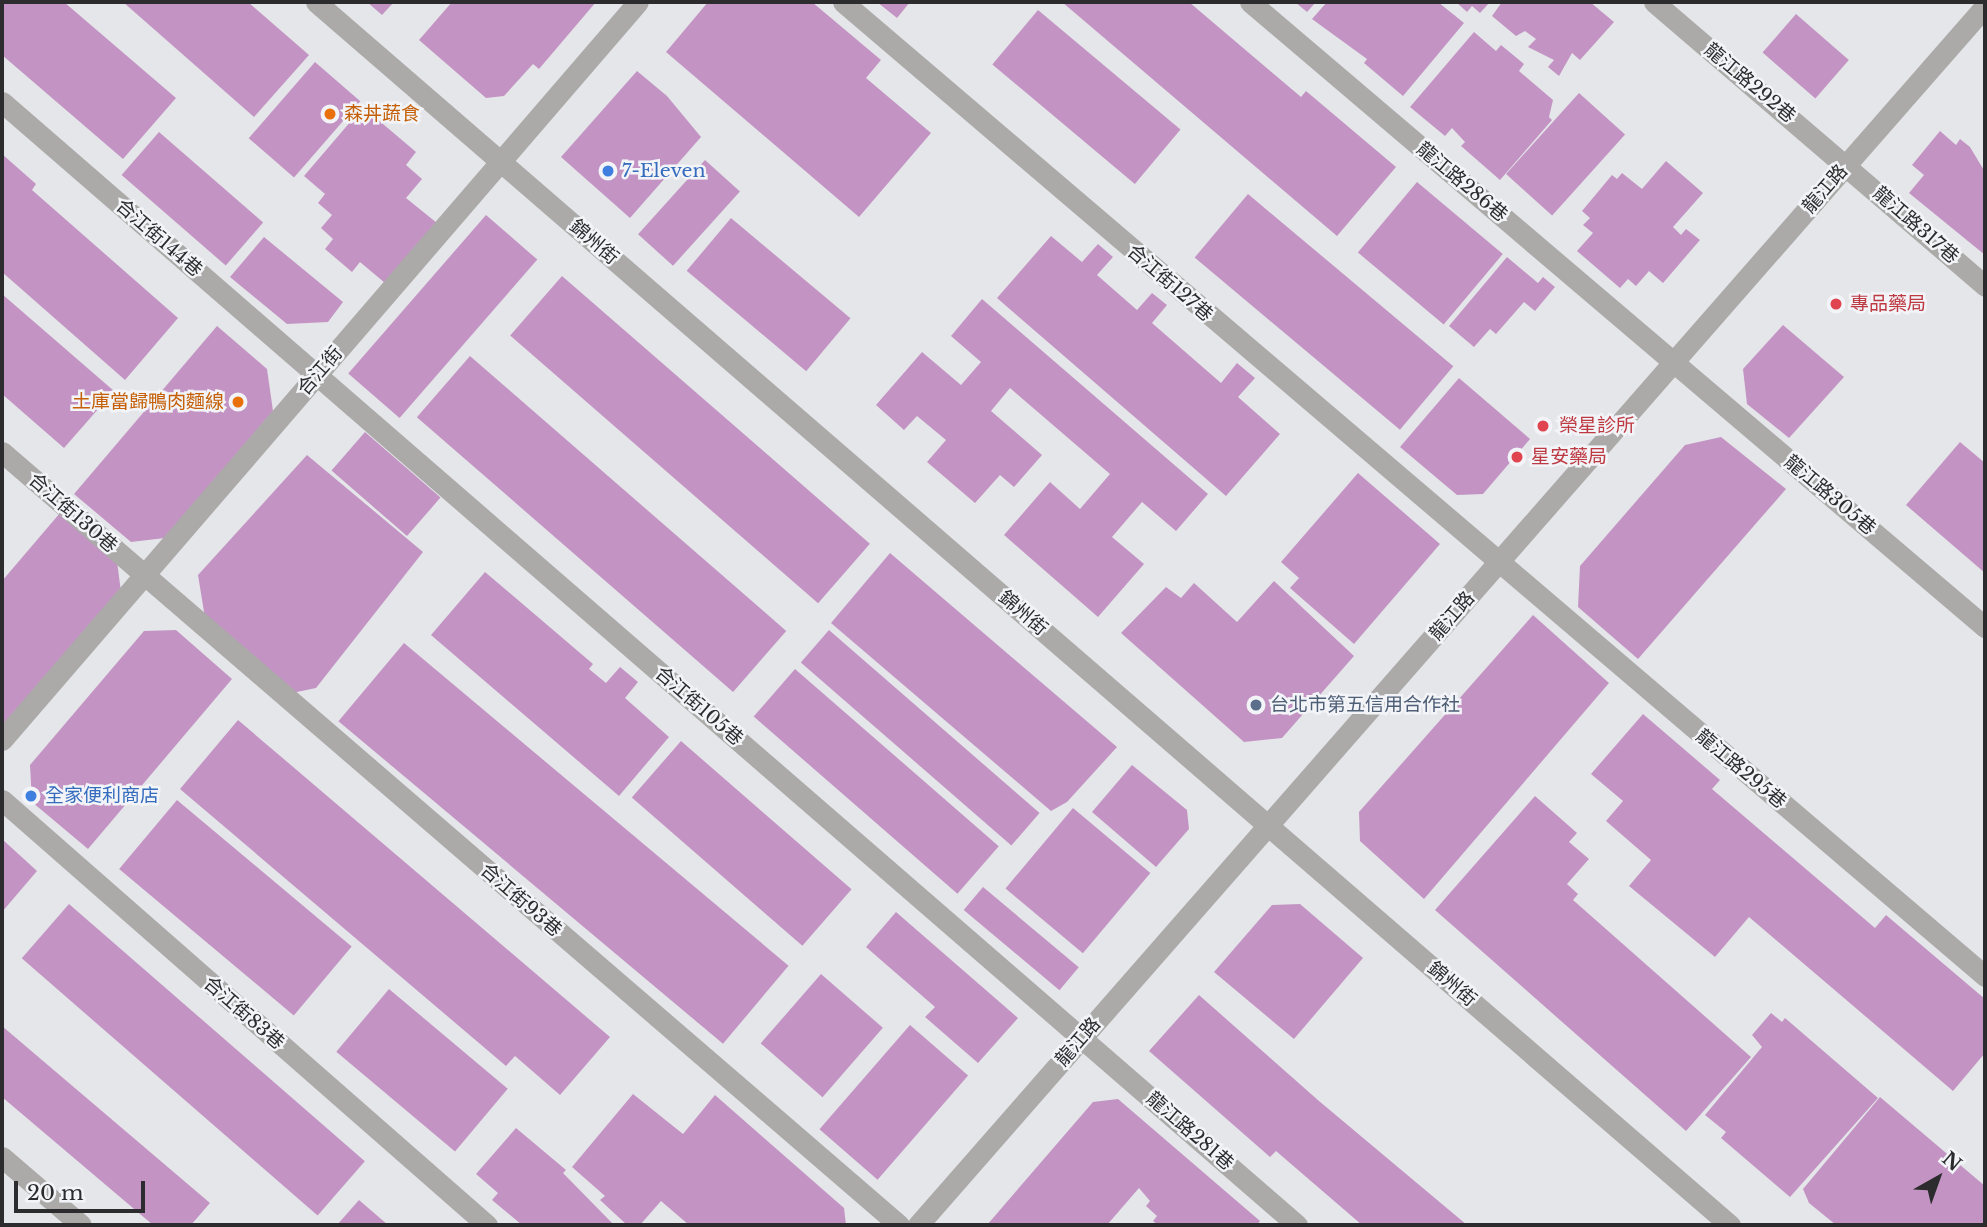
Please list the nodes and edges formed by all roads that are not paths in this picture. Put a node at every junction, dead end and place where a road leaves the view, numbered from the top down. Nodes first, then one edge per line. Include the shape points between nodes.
1 (316, 2) edge
2 (638, 2) edge
3 (843, 2) edge
4 (1250, 2) edge
5 (1654, 2) edge
6 (1985, 6) edge
7 (2, 102) edge
8 (500, 162) junction
9 (1847, 165) junction
10 (1985, 286) edge
11 (1674, 363) junction
12 (316, 375) junction
13 (2, 452) edge
14 (1497, 564) junction
15 (144, 575) junction
16 (1985, 627) edge
17 (2, 740) edge
18 (2, 800) edge
19 (1268, 825) junction
20 (1985, 976) edge
21 (1082, 1038) junction
22 (2, 1157) edge
23 (80, 1225) edge
24 (486, 1225) edge
25 (899, 1225) edge
26 (918, 1225) edge
27 (1297, 1225) edge
28 (1730, 1225) edge

1 - 8 street, 錦州街
2 - 8 street, 合江街
3 - 14 street, 合江街127巷
4 - 11 street, 龍江路286巷
5 - 9 street, 龍江路292巷
6 - 9 street, 龍江路
7 - 12 street, 合江街144巷
8 - 12 street, 合江街
8 - 19 street, 錦州街
9 - 10 street, 龍江路317巷
9 - 11 street, 龍江路
11 - 14 street, 龍江路
11 - 16 street, 龍江路305巷
12 - 15 street, 合江街
12 - 21 street, 合江街105巷
13 - 15 street, 合江街130巷
14 - 19 street, 龍江路
14 - 20 street, 龍江路295巷
15 - 17 street, 合江街
15 - 25 street, 合江街93巷
18 - 24 street, 合江街83巷
19 - 21 street, 龍江路
19 - 28 street, 錦州街
21 - 26 street, 龍江路
21 - 27 street, 龍江路281巷
22 - 23 street

